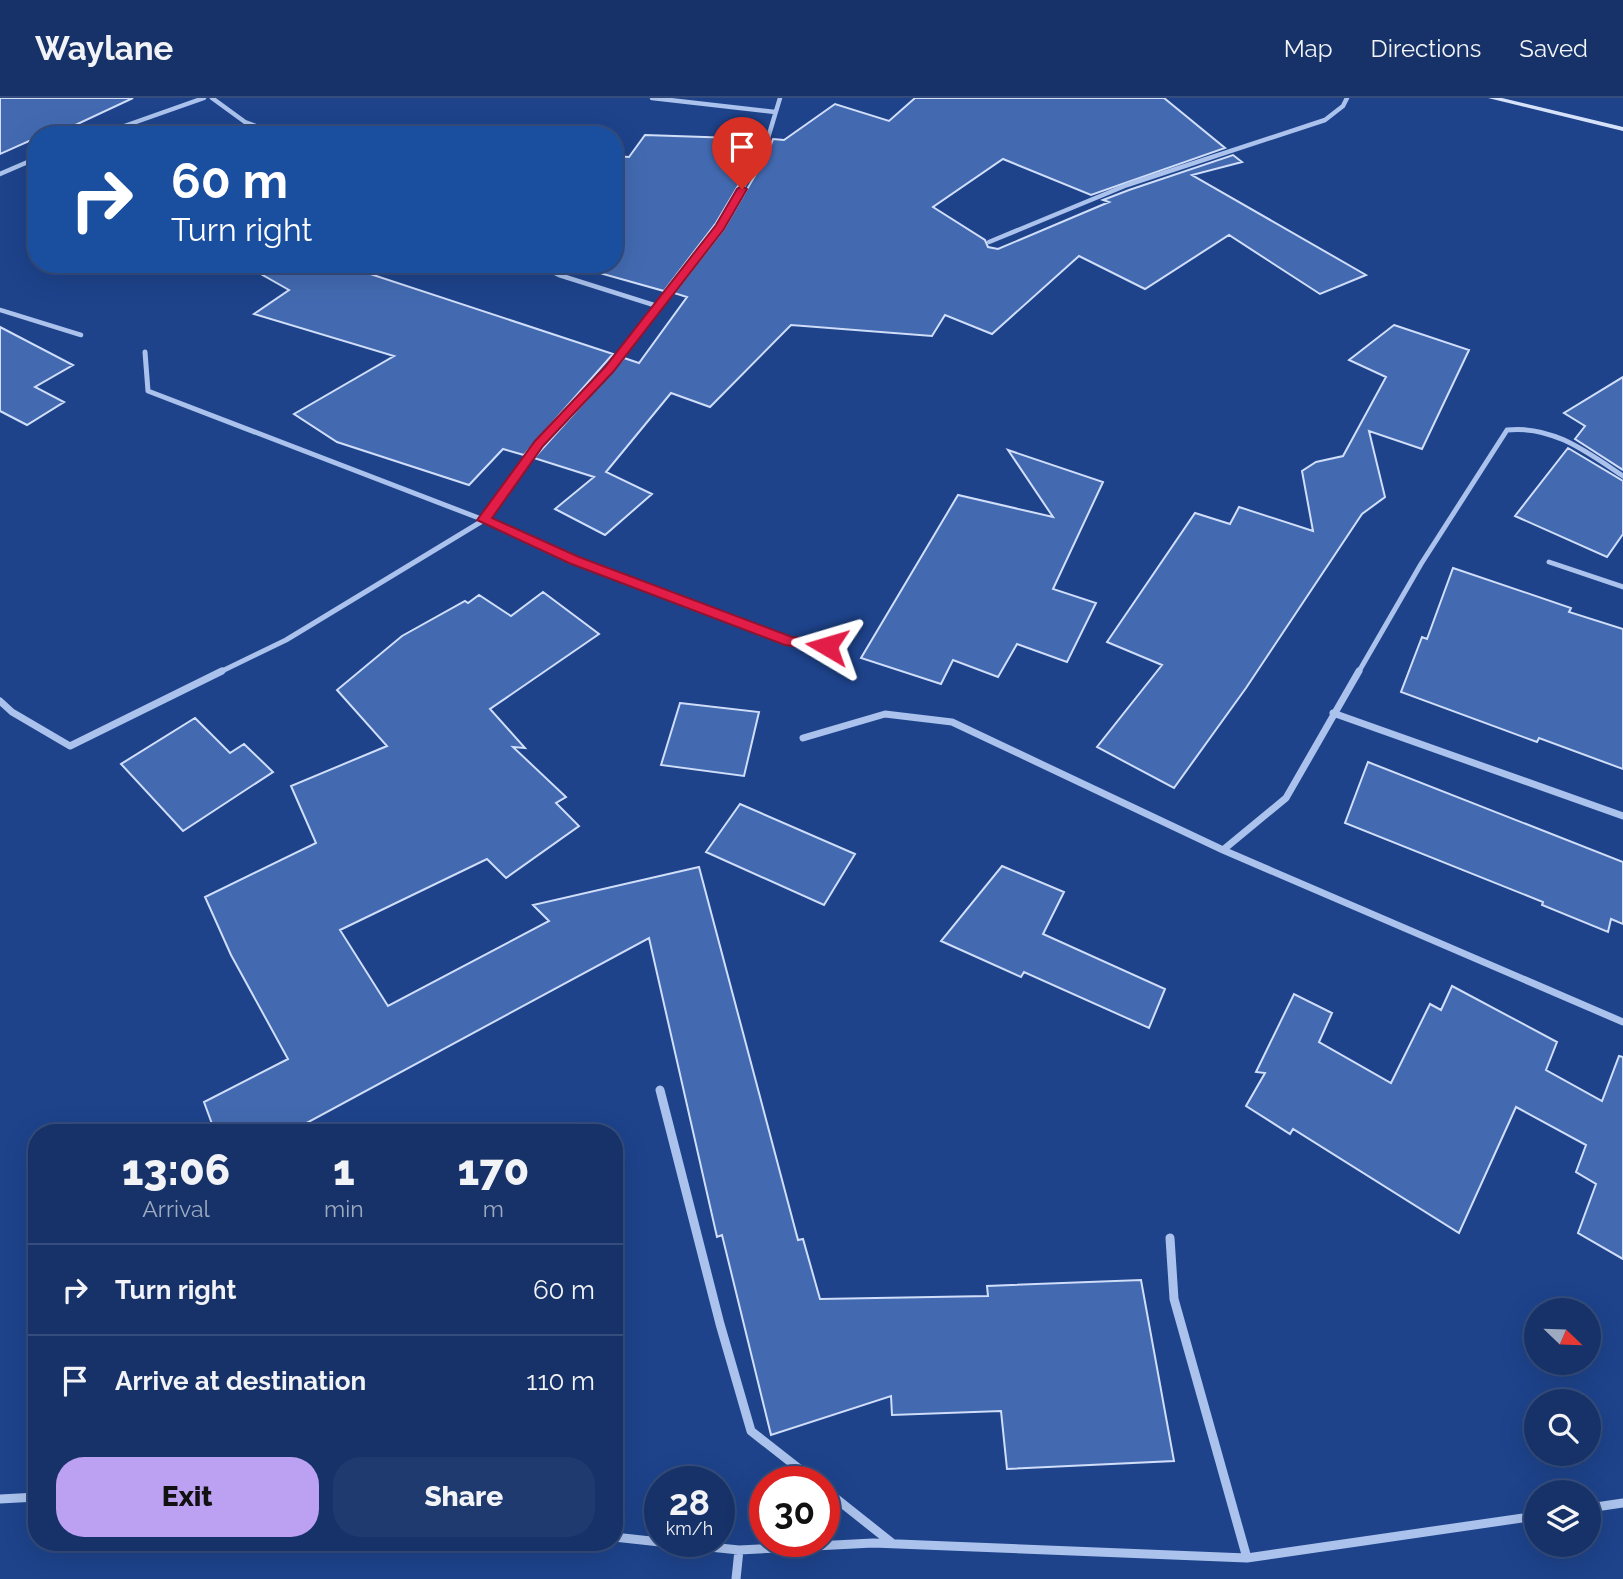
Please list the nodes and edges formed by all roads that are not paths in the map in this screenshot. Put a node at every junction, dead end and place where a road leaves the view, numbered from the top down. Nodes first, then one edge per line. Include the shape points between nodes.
1 (204, 98) edge
2 (212, 98) edge
3 (652, 98) edge
4 (780, 98) edge
5 (1347, 98) edge
6 (1492, 98) edge
7 (775, 112) junction
8 (125, 126) edge
9 (256, 126) edge
10 (1623, 129) edge
11 (28, 162) edge
12 (0, 174) edge
13 (989, 242) dead end
14 (555, 273) edge
15 (657, 306) junction
16 (0, 310) edge
17 (81, 335) dead end
18 (145, 352) dead end
19 (1623, 476) edge
20 (484, 520) junction
21 (1549, 562) dead end
22 (1623, 587) edge
23 (827, 646) dead end
24 (0, 701) edge
25 (1333, 713) junction
26 (803, 738) dead end
27 (1623, 816) edge
28 (1223, 850) junction
29 (1623, 1022) edge
30 (660, 1090) dead end
31 (1170, 1238) dead end
32 (796, 1466) edge
33 (28, 1497) edge
34 (0, 1499) edge
35 (840, 1502) edge
36 (1623, 1503) edge
37 (1601, 1506) edge
38 (1524, 1518) edge
39 (623, 1538) edge
40 (644, 1540) edge
41 (893, 1544) junction
42 (735, 1550) edge
43 (739, 1550) junction
44 (1247, 1558) junction
45 (736, 1579) edge

1 - 8 street
2 - 9 street
3 - 7 street
4 - 7 street
5 - 13 street via 1325,120 1127,186
6 - 10 street
7 - 15 street via 764,151 720,226
11 - 12 street
14 - 15 street
15 - 20 street via 609,369 539,443
16 - 17 street
18 - 20 street via 148,391
19 - 25 street via 1543,431 1519,426 1507,429
20 - 23 street via 587,565 790,642
20 - 24 street via 286,640 70,746
21 - 22 street
25 - 27 street
25 - 28 street via 1286,798
26 - 28 street via 885,715 952,722
28 - 29 street
30 - 32 street via 751,1431
31 - 44 street via 1174,1299
33 - 34 street
35 - 41 street
36 - 37 street
38 - 44 street
39 - 40 street
41 - 43 street
41 - 44 street
42 - 43 street
43 - 45 street

